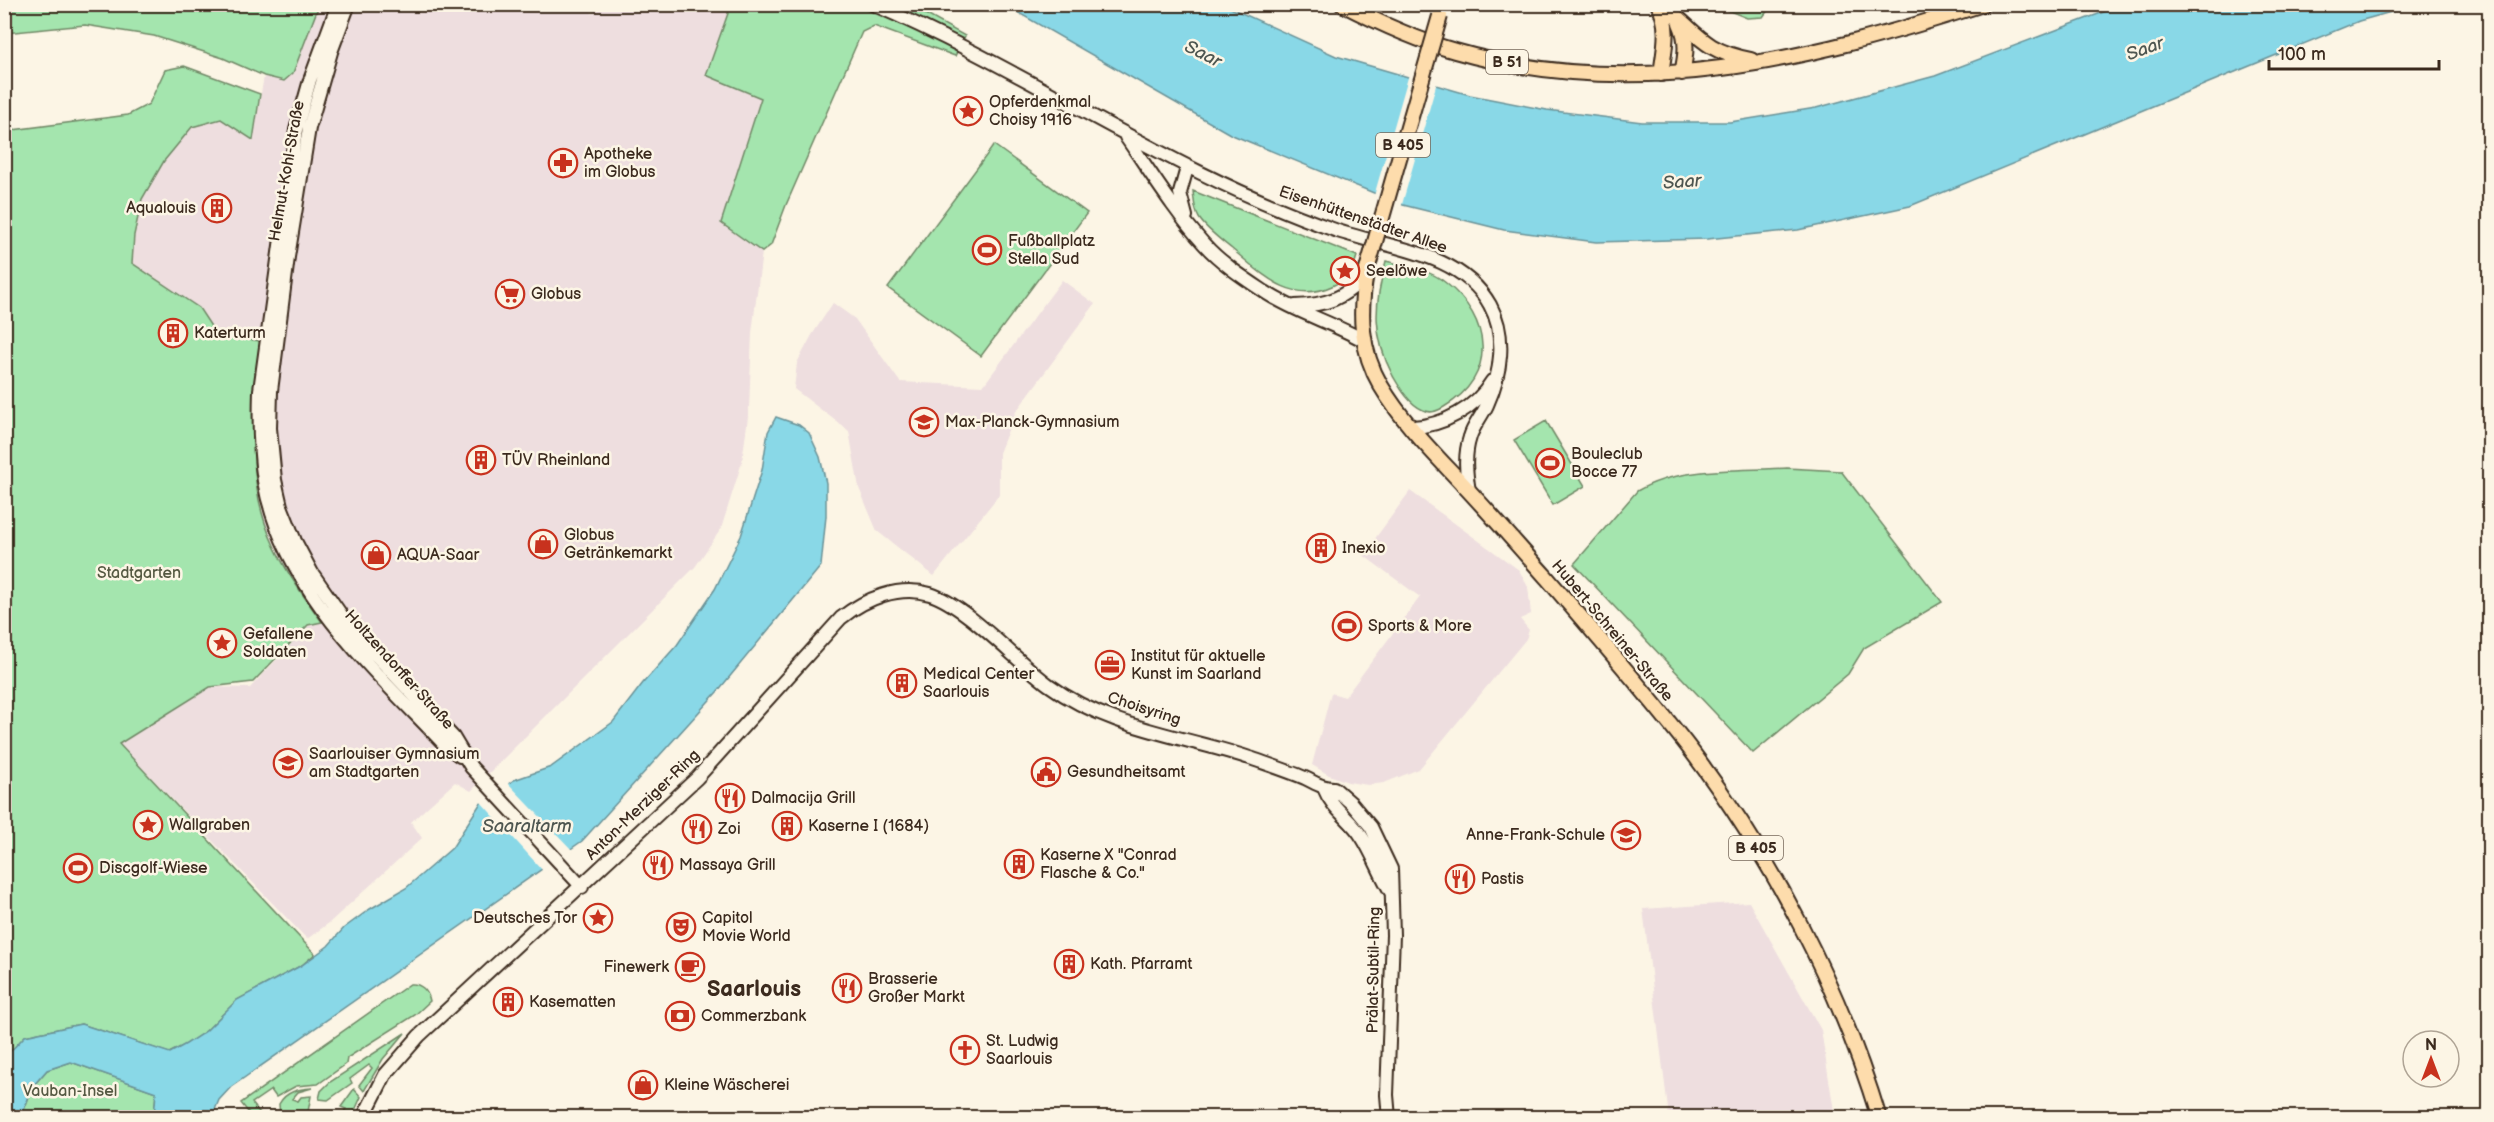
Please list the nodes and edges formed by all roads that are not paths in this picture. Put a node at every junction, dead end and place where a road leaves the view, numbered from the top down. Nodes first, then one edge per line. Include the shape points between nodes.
1 (872, 4) edge
2 (1342, 4) edge
3 (1659, 4) edge
4 (1983, 4) edge
5 (346, 6) edge
6 (1442, 10) edge
7 (1679, 21) junction
8 (1765, 63) junction
9 (1682, 73) junction
10 (1661, 74) junction
11 (1123, 133) junction
12 (1187, 168) junction
13 (1188, 226) junction
14 (1366, 275) junction
15 (274, 287) joint
16 (1290, 306) junction
17 (282, 312) joint
18 (1363, 340) junction
19 (1498, 369) junction
20 (1412, 427) junction
21 (1469, 491) junction
22 (974, 622) joint
23 (464, 758) junction
24 (1324, 788) junction
25 (1371, 827) joint
26 (582, 887) junction
27 (1392, 892) junction
28 (363, 1118) edge
29 (1389, 1118) edge
30 (1879, 1118) edge

1 - 11 street, Eisenhüttenstädter Allee via 966,48
2 - 10 main road, B 51 via 1391,29 1498,61 1604,74
3 - 7 main road, B 51
3 - 10 main road, B 51 via 1666,31
4 - 8 main road, B 51 via 1872,39
5 - 15 street, Helmut-Kohl-Straße via 310,80 296,130
5 - 17 street, Helmut-Kohl-Straße via 307,135
6 - 14 main road, B 405, bridge
7 - 8 main road, B 51 via 1715,50
7 - 9 main road via 1686,44
8 - 9 main road, B 51
9 - 10 main road, B 51
11 - 12 street, Eisenhüttenstädter Allee
11 - 13 street, Eisenhüttenstädter Allee
12 - 13 street, Eisenhüttenstädter Allee via 1180,193
12 - 19 street, Eisenhüttenstädter Allee via 1297,217 1441,262 1471,281 1490,304 1498,325
13 - 16 street, Eisenhüttenstädter Allee via 1234,270
14 - 16 street via 1337,300
14 - 18 main road, Hubert-Schreiner-Straße / B 405 via 1361,299
15 - 23 street, Holtzendorffer Straße via 258,428 264,483 284,543 342,635 444,744
16 - 18 street, Eisenhüttenstädter Allee
17 - 23 street, Holtzendorffer Straße via 271,391 271,451 281,506 295,541 351,629 453,736
18 - 20 main road, Hubert-Schreiner-Straße / B 405 via 1380,386
19 - 20 street via 1489,385 1462,411 1435,424
19 - 21 street, Eisenhüttenstädter Allee via 1486,406 1470,435 1466,452
20 - 21 main road, Hubert-Schreiner-Straße / B 405
21 - 30 main road, Hubert-Schreiner-Straße / B 405 via 1549,580 1690,751 1750,837 1779,886 1845,1019
22 - 24 street, Choisyring via 1050,686 1083,705 1117,720 1251,758
22 - 26 street, Anton-Merziger-Ring via 956,606 931,594 885,594 858,604 697,778
23 - 26 street, Holtzendorffer Straße
24 - 25 street, Choisyring via 1334,788
24 - 27 street via 1329,801 1361,836
25 - 27 street, Prälat-Subtil-Ring via 1391,870
26 - 28 street, Anton-Merziger-Ring via 419,1036 385,1074
27 - 29 street, Prälat-Subtil-Ring

